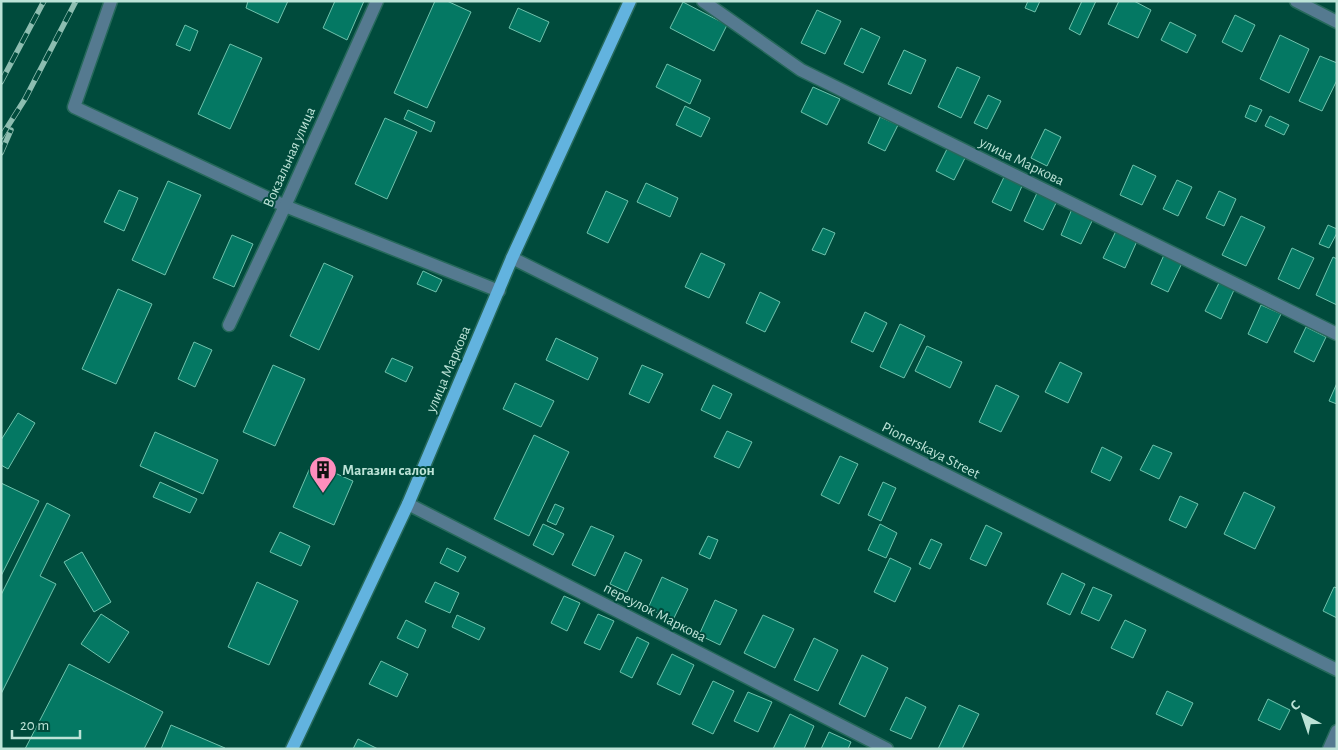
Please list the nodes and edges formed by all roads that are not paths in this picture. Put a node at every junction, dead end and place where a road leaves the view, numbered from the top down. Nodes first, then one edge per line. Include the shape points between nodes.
1 (110, 1) edge
2 (377, 1) edge
3 (630, 1) edge
4 (703, 1) edge
5 (1296, 1) edge
6 (1337, 22) edge
7 (285, 206) junction
8 (512, 258) junction
9 (499, 291) junction
10 (229, 325) dead end
11 (1337, 334) edge
12 (408, 504) junction
13 (1337, 670) edge
14 (1337, 731) edge
15 (292, 749) edge
16 (887, 749) edge
17 (1329, 749) edge

1 - 7 street via 74,107
2 - 7 street, Вокзальная улица
3 - 8 main road, улица Маркова
4 - 11 street, улица Маркова via 800,70
5 - 6 street
7 - 9 street
7 - 10 street, Вокзальная улица
8 - 9 main road, улица Маркова
8 - 13 street, Pionerskaya Street
9 - 12 main road, улица Маркова
12 - 15 main road, улица Маркова
12 - 16 street, переулок Маркова
14 - 17 street

